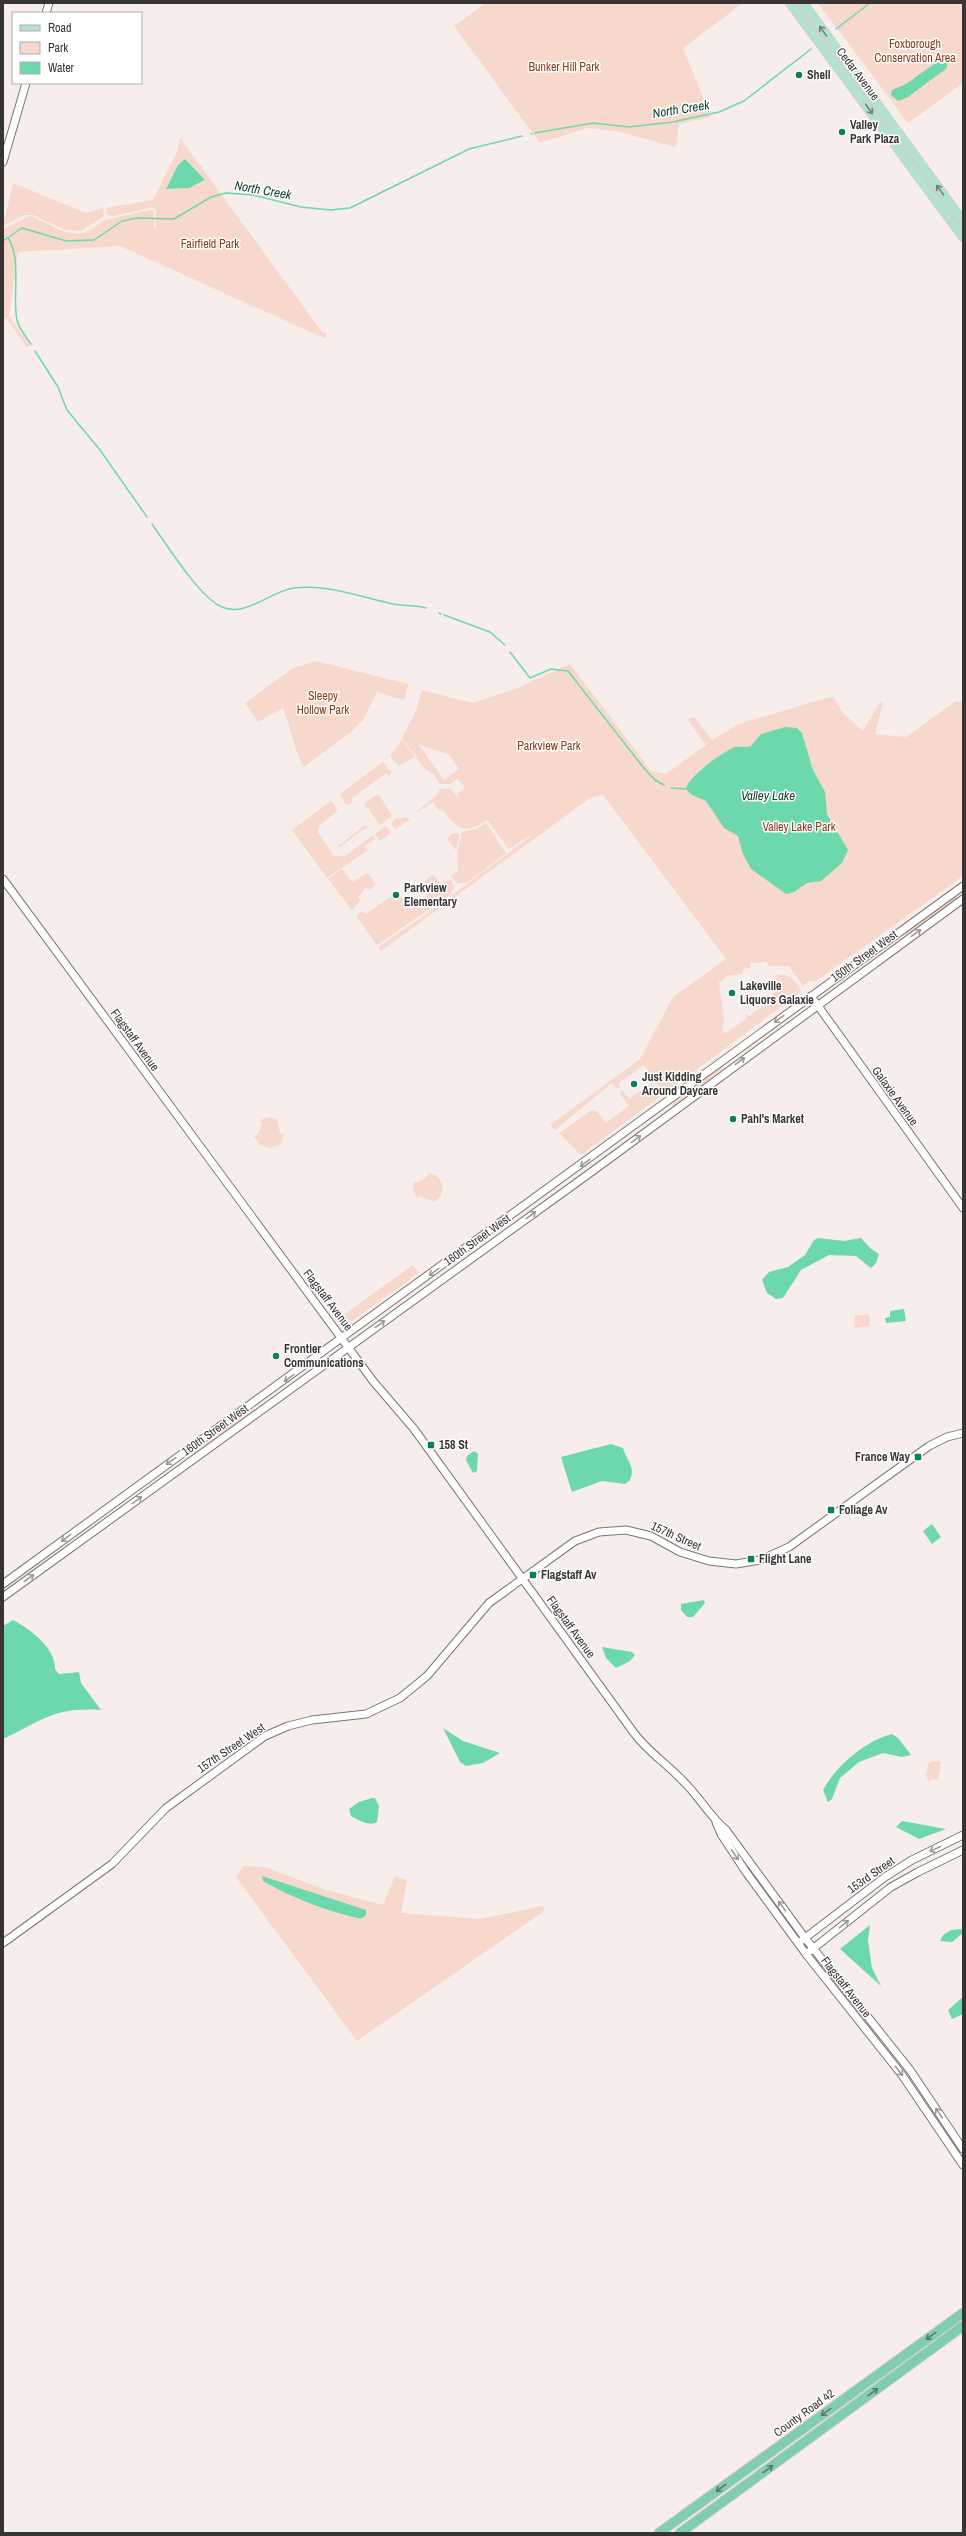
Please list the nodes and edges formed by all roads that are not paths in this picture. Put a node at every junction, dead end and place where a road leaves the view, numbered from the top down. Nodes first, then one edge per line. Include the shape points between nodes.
1 (790, 3) edge
2 (803, 3) edge
3 (845, 77) junction
4 (26, 84) edge
5 (871, 96) junction
6 (3, 162) edge
7 (963, 221) edge
8 (961, 231) edge
9 (3, 879) edge
10 (963, 886) edge
11 (963, 899) edge
12 (811, 996) junction
13 (817, 1004) junction
14 (963, 1208) edge
15 (343, 1338) junction
16 (349, 1347) junction
17 (963, 1433) edge
18 (522, 1578) junction
19 (3, 1584) edge
20 (3, 1597) edge
21 (716, 1822) junction
22 (963, 1836) edge
23 (963, 1850) edge
24 (805, 1938) junction
25 (3, 1943) edge
26 (798, 1944) junction
27 (813, 1948) junction
28 (806, 1954) junction
29 (963, 2149) edge
30 (963, 2165) edge
31 (963, 2313) edge
32 (963, 2326) edge
33 (659, 2533) edge
34 (680, 2533) edge

1 - 3 main road, Cedar Avenue
5 -> 2 main road, Cedar Avenue
3 - 5 main road
3 -> 8 main road, Cedar Avenue
4 - 6 street
7 -> 5 main road, Cedar Avenue
9 - 15 street, Flagstaff Avenue
10 - 12 street, 160th Street West
13 -> 11 street, 160th Street West
12 - 13 street, Galaxie Avenue
12 -> 15 street, 160th Street West via 678,1096
13 - 14 street, Galaxie Avenue
16 -> 13 street, 160th Street West
15 - 16 street, Flagstaff Avenue
15 -> 19 street, 160th Street West
16 - 18 street, Flagstaff Avenue via 373,1381 409,1422
20 -> 16 street, 160th Street West
17 - 18 street, 157th Street via 947,1436 929,1446 789,1547 760,1560 736,1564 709,1562 680,1552 643,1533 608,1530 575,1541
18 - 21 street, Flagstaff Avenue via 640,1742 683,1781
18 - 25 street, 157th Street West via 483,1608 427,1676 400,1698 366,1714 312,1720 288,1726 265,1736 166,1808 112,1864
24 -> 21 street, Flagstaff Avenue via 726,1830
21 -> 26 street, Flagstaff Avenue via 720,1834
22 -> 24 street, 153rd Street via 889,1874
27 -> 23 street, 153rd Street via 891,1888
24 - 26 street, 153rd Street
24 - 27 street, Flagstaff Avenue
26 - 28 street, Flagstaff Avenue
27 - 28 street, 153rd Street
29 -> 27 street, Flagstaff Avenue via 910,2070
28 -> 30 street, Flagstaff Avenue via 902,2076
31 -> 33 highway, County Road 42
34 -> 32 highway, County Road 42

